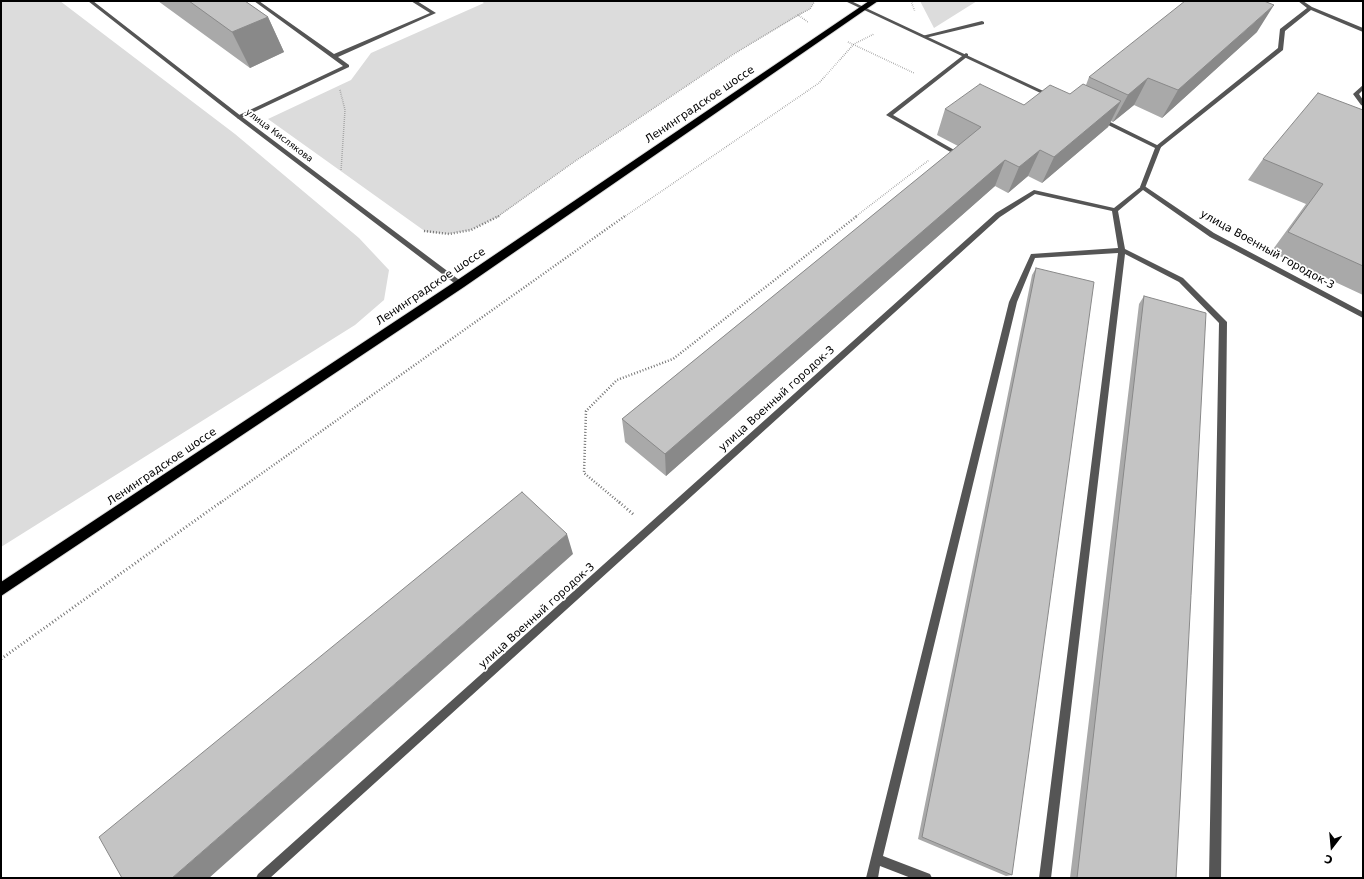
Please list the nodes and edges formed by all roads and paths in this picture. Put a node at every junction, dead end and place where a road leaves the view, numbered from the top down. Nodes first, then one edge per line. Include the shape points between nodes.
1 (90, 1) edge
2 (256, 1) edge
3 (413, 1) edge
4 (815, 1) edge
5 (847, 1) edge
6 (874, 1) edge
7 (1300, 1) edge
8 (862, 8) junction
9 (1310, 8) junction
10 (798, 16) junction
11 (982, 23) dead end
12 (1363, 30) edge
13 (826, 34) junction
14 (925, 36) junction
15 (854, 44) junction
16 (966, 55) junction
17 (333, 57) junction
18 (335, 72) junction
19 (931, 81) junction
20 (1363, 87) edge
21 (1058, 99) edge
22 (1363, 104) edge
23 (1094, 116) edge
24 (239, 117) junction
25 (945, 147) junction
26 (1158, 147) junction
27 (954, 152) edge
28 (347, 175) dead end
29 (1143, 188) junction
30 (1115, 210) junction
31 (420, 228) dead end
32 (1122, 250) junction
33 (460, 284) junction
34 (1363, 315) edge
35 (650, 529) junction
36 (1, 590) edge
37 (1, 659) edge
38 (876, 859) junction
39 (262, 878) edge
40 (872, 878) edge
41 (926, 878) edge
42 (1045, 878) edge
43 (1215, 878) edge

1 - 24 street, улица Кислякова
2 - 17 street
3 - 17 street via 434,14
4 - 10 path via 810,9
5 - 8 street
6 - 8 highway, Ленинградское шоссе
7 - 9 street
8 - 13 highway, Ленинградское шоссе
8 - 14 street
9 - 12 street
9 - 26 street via 1282,30 1280,49
10 - 13 path
10 - 31 path via 734,54 498,217 471,230 449,234 426,232
11 - 14 street
13 - 15 path
13 - 33 highway, Ленинградское шоссе
14 - 16 street
15 - 19 path
15 - 37 path via 819,83 546,271
16 - 19 street
16 - 21 street
17 - 18 street via 347,66
18 - 24 street
18 - 28 path via 345,110 341,171
19 - 25 street via 889,115
20 - 22 street via 1356,94
23 - 26 street
24 - 33 street, улица Кислякова
25 - 27 street
25 - 35 path via 673,359 618,380 586,411 584,473
26 - 29 street
29 - 30 street
29 - 34 street, улица Военный городок-3 via 1212,235
30 - 32 street
30 - 35 street, улица Военный городок-3 via 1034,192 998,215
32 - 38 street via 1033,256 1013,302
32 - 42 street
32 - 43 street via 1181,280 1223,322
33 - 36 highway, Ленинградское шоссе
35 - 39 street, улица Военный городок-3
38 - 40 street
38 - 41 street

